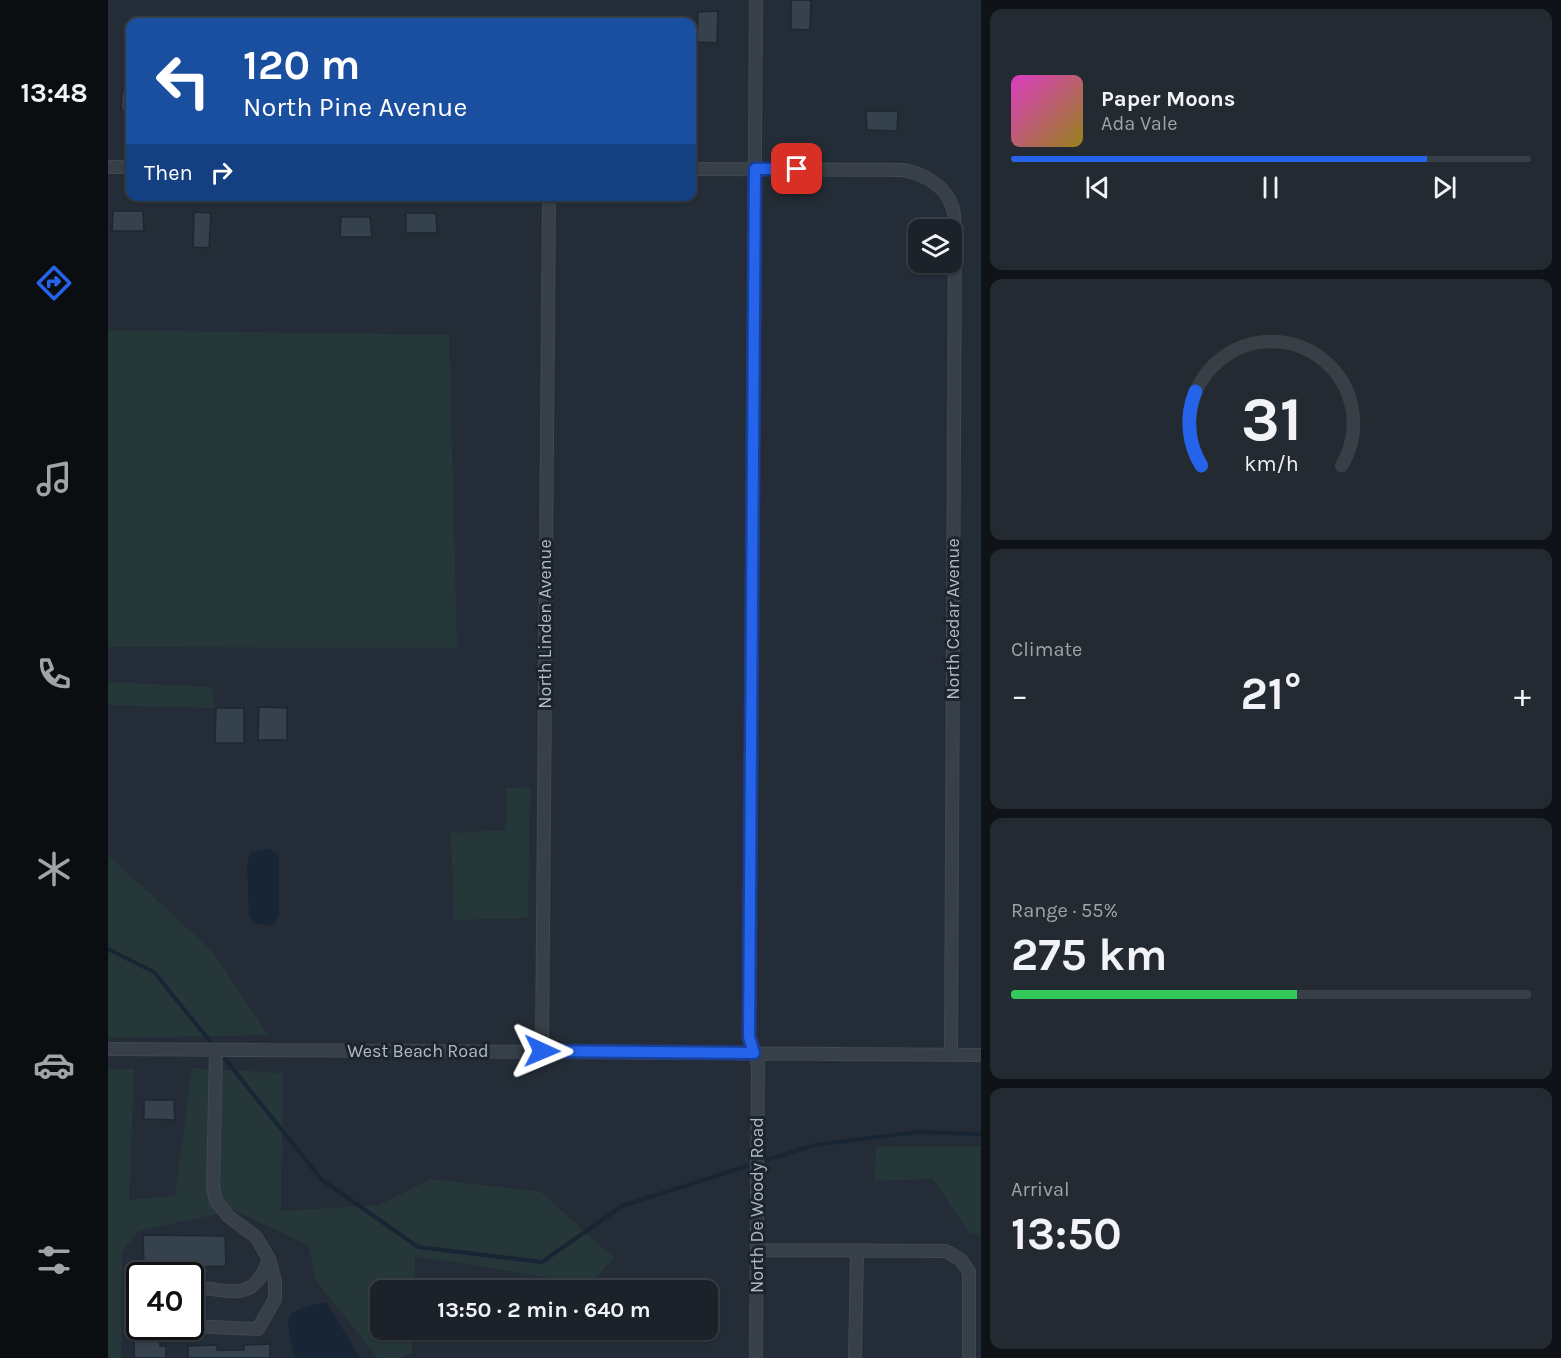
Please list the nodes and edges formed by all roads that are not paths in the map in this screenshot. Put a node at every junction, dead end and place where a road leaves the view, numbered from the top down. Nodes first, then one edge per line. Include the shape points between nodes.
1 (756, 0) edge
2 (108, 167) edge
3 (126, 167) edge
4 (696, 169) edge
5 (755, 169) junction
6 (549, 201) edge
7 (108, 1049) edge
8 (216, 1050) junction
9 (542, 1051) junction
10 (754, 1053) junction
11 (951, 1054) junction
12 (981, 1055) edge
13 (758, 1250) junction
14 (858, 1251) junction
15 (269, 1259) junction
16 (204, 1288) edge
17 (204, 1327) edge
18 (756, 1358) edge
19 (855, 1358) edge
20 (969, 1358) edge

1 - 5 street, North De Woody Road
2 - 3 street
4 - 5 street
5 - 10 street, North De Woody Road via 749,1037
5 - 11 street, North Cedar Avenue via 917,172 939,188 952,206 955,230
6 - 9 street, North Linden Avenue
7 - 8 street, West Beach Road
8 - 9 street, West Beach Road
8 - 15 street via 216,1201 256,1238
9 - 10 street, West Beach Road
10 - 11 street, West Beach Road
10 - 13 street, North De Woody Road via 758,1065
11 - 12 street, West Beach Road
13 - 14 street
13 - 18 street, North De Woody Road
14 - 19 street
14 - 20 street via 946,1251 961,1260 969,1272
15 - 16 street via 252,1287 235,1294
15 - 17 street via 275,1299 258,1329

